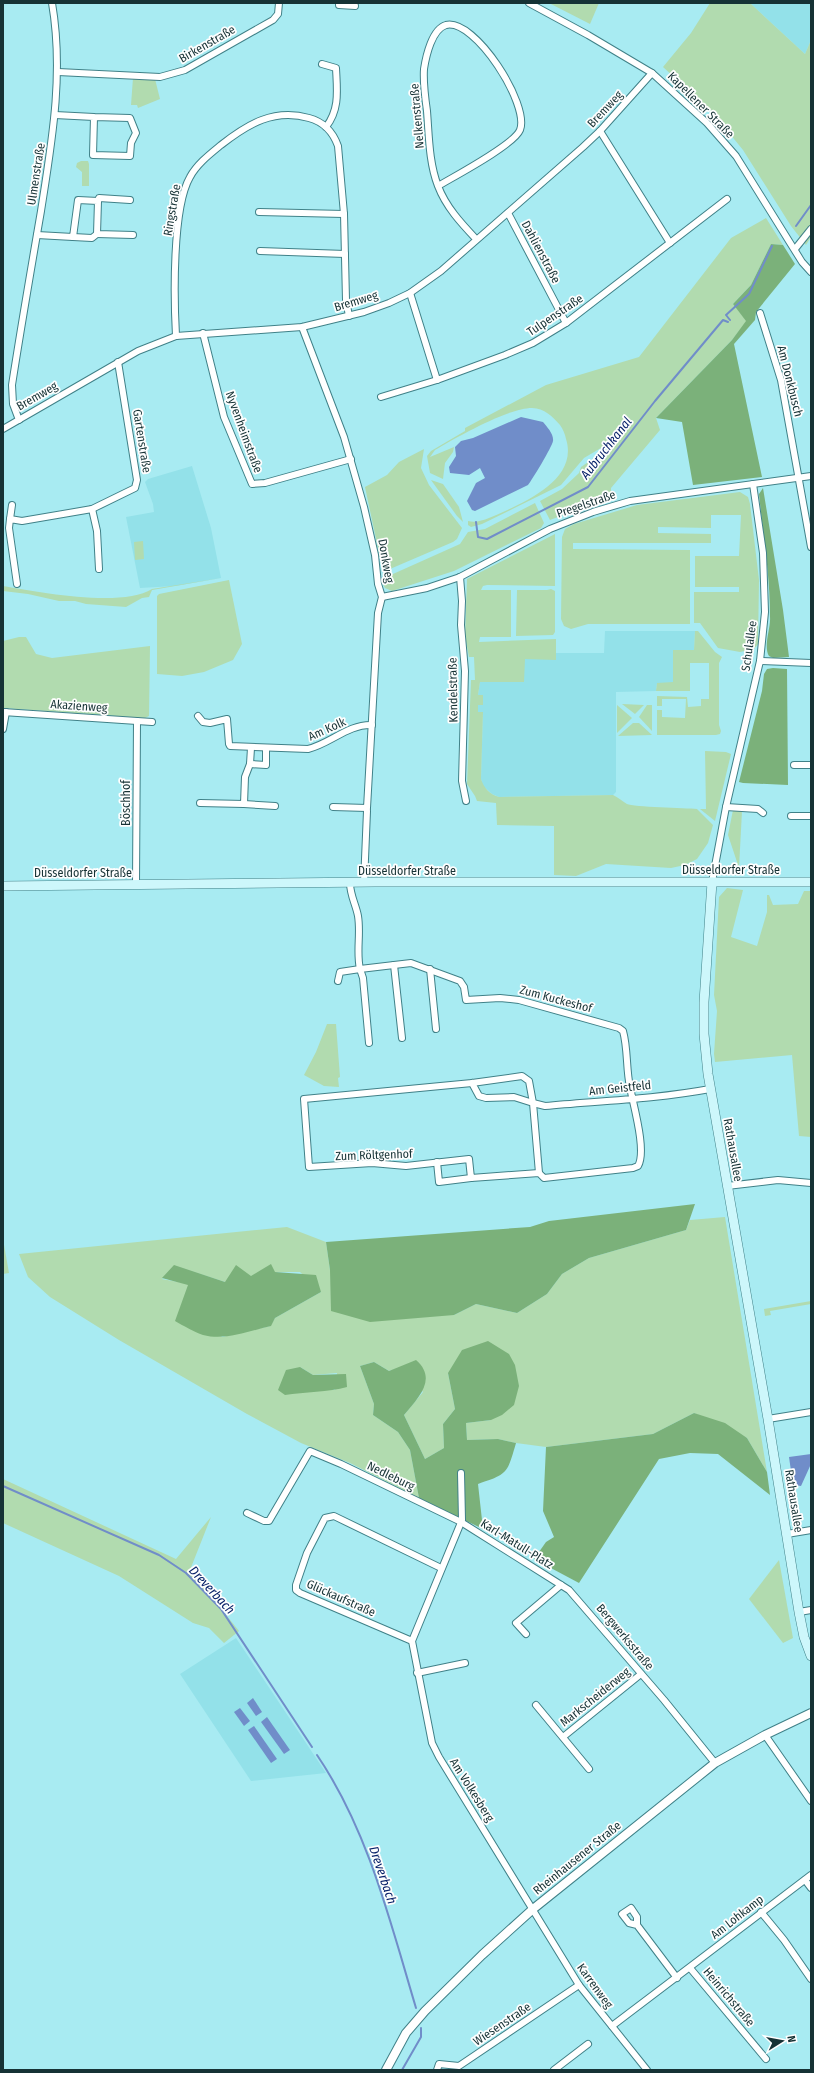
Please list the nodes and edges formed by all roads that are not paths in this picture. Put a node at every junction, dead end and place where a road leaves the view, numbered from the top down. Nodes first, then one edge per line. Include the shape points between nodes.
1 (52, 3) edge
2 (279, 3) edge
3 (339, 3) edge
4 (529, 3) edge
5 (355, 6) dead end
6 (322, 64) dead end
7 (58, 72) junction
8 (652, 73) junction
9 (55, 115) junction
10 (94, 117) junction
11 (326, 127) junction
12 (600, 131) junction
13 (438, 186) junction
14 (727, 199) dead end
15 (130, 200) dead end
16 (98, 201) junction
17 (259, 212) dead end
18 (508, 213) junction
19 (344, 214) junction
20 (811, 229) edge
21 (97, 234) junction
22 (37, 235) junction
23 (133, 235) dead end
24 (73, 238) junction
25 (476, 239) junction
26 (670, 243) junction
27 (795, 249) junction
28 (260, 251) dead end
29 (344, 254) junction
30 (811, 272) edge
31 (410, 293) junction
32 (760, 313) dead end
33 (349, 316) junction
34 (566, 323) junction
35 (302, 327) junction
36 (204, 333) junction
37 (176, 336) junction
38 (118, 362) junction
39 (437, 380) junction
40 (381, 397) dead end
41 (19, 420) junction
42 (3, 429) edge
43 (351, 459) junction
44 (811, 476) edge
45 (799, 478) junction
46 (753, 484) junction
47 (12, 505) dead end
48 (92, 509) junction
49 (10, 519) junction
50 (809, 520) edge
51 (811, 547) edge
52 (99, 569) dead end
53 (460, 577) junction
54 (17, 584) dead end
55 (382, 597) junction
56 (760, 661) junction
57 (811, 663) edge
58 (4, 712) edge
59 (198, 716) dead end
60 (137, 721) junction
61 (152, 722) dead end
62 (372, 725) junction
63 (3, 729) edge
64 (251, 748) junction
65 (266, 749) junction
66 (250, 764) junction
67 (794, 765) dead end
68 (811, 765) edge
69 (466, 801) dead end
70 (200, 803) dead end
71 (244, 804) junction
72 (275, 806) dead end
73 (333, 807) dead end
74 (726, 807) junction
75 (367, 810) junction
76 (763, 813) dead end
77 (791, 816) dead end
78 (811, 816) edge
79 (712, 882) junction
80 (811, 882) edge
81 (350, 883) junction
82 (364, 883) junction
83 (136, 885) junction
84 (3, 886) edge
85 (394, 965) junction
86 (360, 969) junction
87 (430, 969) junction
88 (338, 981) dead end
89 (436, 1029) dead end
90 (402, 1038) dead end
91 (369, 1043) dead end
92 (472, 1083) junction
93 (710, 1089) junction
94 (633, 1098) junction
95 (533, 1103) junction
96 (436, 1162) junction
97 (539, 1173) junction
98 (471, 1178) junction
99 (811, 1183) edge
100 (727, 1186) junction
101 (811, 1412) edge
102 (768, 1420) junction
103 (461, 1473) dead end
104 (247, 1513) dead end
105 (461, 1522) junction
106 (811, 1530) edge
107 (787, 1534) junction
108 (441, 1568) junction
109 (561, 1585) junction
110 (811, 1610) edge
111 (799, 1612) junction
112 (526, 1634) dead end
113 (412, 1641) junction
114 (811, 1656) edge
115 (465, 1664) dead end
116 (417, 1673) junction
117 (641, 1674) junction
118 (536, 1705) dead end
119 (811, 1713) edge
120 (765, 1735) junction
121 (563, 1737) junction
122 (715, 1763) junction
123 (589, 1769) dead end
124 (811, 1801) edge
125 (811, 1876) edge
126 (805, 1880) junction
127 (811, 1888) edge
128 (533, 1909) junction
129 (761, 1912) junction
130 (637, 1925) dead end
131 (690, 1968) junction
132 (677, 1978) junction
133 (811, 1979) edge
134 (579, 1985) junction
135 (612, 2026) junction
136 (588, 2044) dead end
137 (766, 2059) dead end
138 (386, 2070) edge
139 (437, 2070) edge
140 (554, 2070) edge
141 (647, 2070) edge

1 - 7 street, Ulmenstraße
2 - 7 street, Birkenstraße via 278,14 273,20 172,75 160,77
3 - 5 street
4 - 8 street, Kapellener Straße
6 - 11 street via 336,68 337,102 333,117
7 - 9 street, Ulmenstraße
8 - 12 street, Bremweg
8 - 27 street, Kapellener Straße via 708,124 736,156
9 - 10 street
9 - 22 street, Ulmenstraße
10 - 10 street via 93,155 130,156 131,143 136,133 130,118
11 - 19 street, Ringstraße via 335,137 338,146
11 - 37 street, Ringstraße via 318,121 298,115 282,114 264,118 249,124 210,154 189,178 180,214 176,255
12 - 18 street, Bremweg
12 - 26 street
13 - 13 street, Nelkenstraße via 431,157 424,69 438,31 451,24 458,25 467,32 499,66 515,98 520,117 520,130 515,137 494,152
13 - 25 street, Nelkenstraße via 447,205
14 - 26 street, Tulpenstraße
15 - 16 street via 99,198
16 - 21 street
16 - 24 street via 78,200
17 - 19 street
18 - 25 street, Bremweg
18 - 34 street, Dahlienstraße
19 - 29 street, Ringstraße
20 - 27 street
21 - 23 street
21 - 24 street via 92,238
22 - 24 street
22 - 41 street, Ulmenstraße via 12,385 13,404
25 - 31 street, Bremweg via 441,271
26 - 34 street, Tulpenstraße
27 - 30 street, Kapellener Straße
28 - 29 street
29 - 33 street, Ringstraße
31 - 33 street, Bremweg
31 - 39 street
32 - 45 street, Am Donkbusch via 781,380
33 - 35 street, Bremweg
34 - 39 street, Tulpenstraße via 533,343
35 - 36 street, Bremweg
35 - 43 street, Donkweg via 331,399
36 - 37 street, Bremweg
36 - 43 street, Nyvenheimstraße via 224,417 252,484 265,483
37 - 38 street, Bremweg
38 - 41 street, Bremweg
38 - 48 street, Gartenstraße via 138,480 135,488
39 - 40 street, Tulpenstraße
41 - 42 street, Bremweg
43 - 55 street, Donkweg via 364,507
44 - 45 street, Pregelstraße
45 - 46 street, Pregelstraße
45 - 50 street, Am Donkbusch
46 - 53 street, Pregelstraße via 630,500 550,528
46 - 56 street, Schulallee via 763,553 765,612
47 - 49 street
48 - 49 street, Gartenstraße via 22,521
48 - 52 street via 97,531
49 - 54 street via 8,528
50 - 51 street, Am Donkbusch
53 - 55 street, Pregelstraße via 427,588
53 - 69 street, Kendelstraße via 465,678 462,781
55 - 62 street, Donkweg via 378,613
56 - 57 street
56 - 74 street, Schulallee
58 - 60 street, Akazienweg
58 - 63 street, Akazienweg
59 - 64 street, Am Kolk via 203,722 210,723 227,719 230,746
60 - 61 street, Akazienweg
60 - 83 street, Böschhof
62 - 65 street, Am Kolk via 347,731 308,749
62 - 75 street, Donkweg
64 - 65 street, Am Kolk
64 - 66 street
65 - 66 street via 266,765
66 - 71 street via 245,777
67 - 68 street
70 - 71 street
71 - 72 street
73 - 75 street
74 - 76 street via 758,809
74 - 79 street, Schulallee
75 - 82 street, Donkweg
77 - 78 street
79 - 80 main road, Düsseldorfer Straße
79 - 82 main road, Düsseldorfer Straße
79 - 93 main road, Rathausallee via 704,1034
81 - 82 main road, Düsseldorfer Straße
81 - 83 main road, Düsseldorfer Straße
81 - 86 street via 350,893 358,916
83 - 84 main road, Düsseldorfer Straße
85 - 86 street, Zum Kuckeshof
85 - 87 street, Zum Kuckeshof via 411,963
85 - 90 street
86 - 88 street, Zum Kuckeshof via 340,972
86 - 91 street
87 - 89 street
87 - 94 street, Zum Kuckeshof via 460,981 464,987 466,1000 519,1000 620,1028 624,1036
92 - 95 street, Am Geistfeld via 479,1096 514,1097
92 - 95 street via 526,1077 530,1081
92 - 96 street, Zum Röltgenhof via 304,1099 309,1167 372,1163 406,1166
93 - 94 street, Am Geistfeld
93 - 100 main road, Rathausallee
94 - 95 street, Am Geistfeld via 544,1106
94 - 97 street via 641,1158 638,1166 544,1178
95 - 97 street
96 - 98 street, Zum Röltgenhof via 469,1159
96 - 98 street via 439,1182
97 - 98 street
99 - 100 street via 778,1180
100 - 102 main road, Rathausallee
101 - 102 street
102 - 107 main road, Rathausallee
103 - 105 street
104 - 105 street, Nedleburg via 269,1521 310,1451
105 - 108 street
105 - 109 street, Karl-Matull-Platz
106 - 107 street
107 - 111 main road, Rathausallee
108 - 113 street
108 - 113 street, Glückaufstraße via 334,1516 326,1518 308,1553 296,1590
109 - 112 street via 516,1623
109 - 117 street, Bergwerksstraße via 581,1602
110 - 111 street
111 - 114 main road, Rathausallee
113 - 116 street, Am Volkesberg
115 - 116 street
116 - 128 street, Am Volkesberg via 428,1728 439,1757
117 - 121 street, Markscheiderweg
117 - 122 street, Bergwerksstraße
118 - 121 street, Markscheiderweg
119 - 120 street, Rheinhausener Straße
120 - 122 street, Rheinhausener Straße
120 - 124 street
121 - 123 street, Markscheiderweg
122 - 128 street, Rheinhausener Straße
125 - 126 street, Am Lohkamp
126 - 127 street
126 - 129 street, Am Lohkamp
128 - 134 street, Karrenweg
128 - 138 street, Rheinhausener Straße via 424,2011 406,2033
129 - 131 street, Am Lohkamp
129 - 133 street
130 - 132 street
131 - 132 street, Am Lohkamp
131 - 137 street, Heinrichstraße
132 - 135 street, Am Lohkamp
134 - 135 street, Karrenweg
134 - 139 street, Wiesenstraße via 458,2066 439,2064
135 - 141 street, Karrenweg
136 - 140 street

